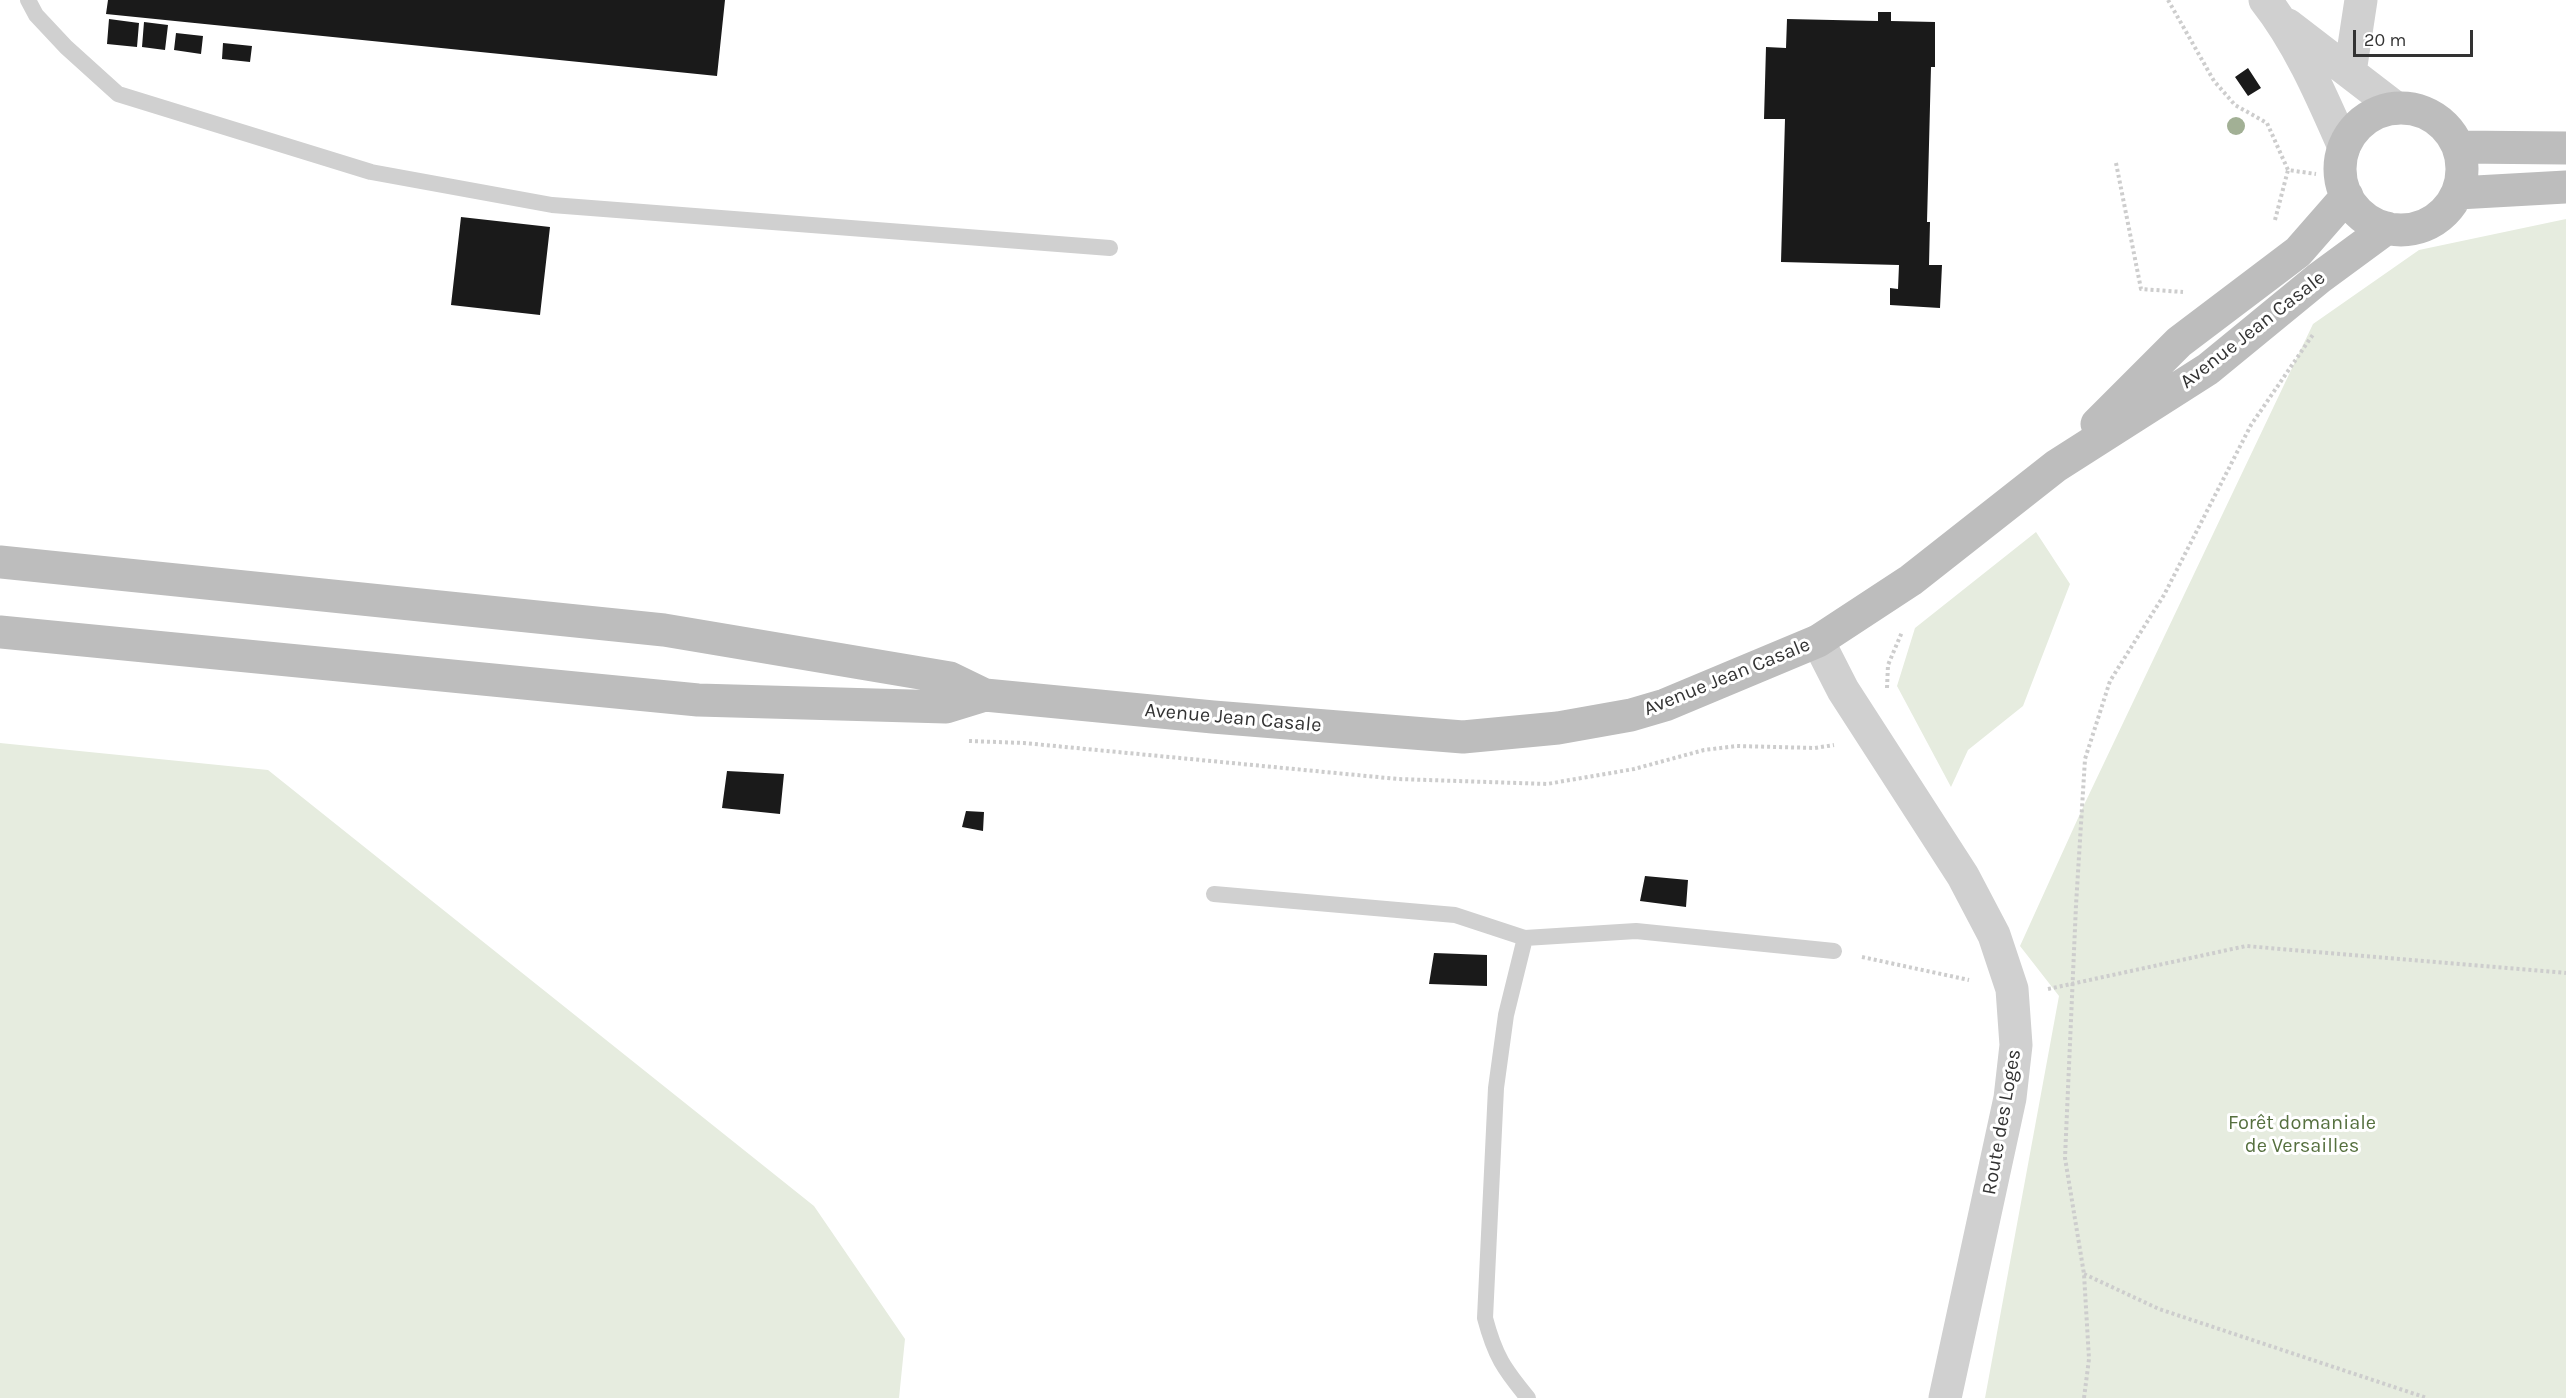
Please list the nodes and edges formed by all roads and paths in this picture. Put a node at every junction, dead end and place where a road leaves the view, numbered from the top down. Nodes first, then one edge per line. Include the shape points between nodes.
1 (28, 0) edge
2 (2168, 0) edge
3 (2361, 0) edge
4 (2273, 10) edge
5 (2350, 72) junction
6 (2396, 108) junction
7 (2344, 147) junction
8 (2459, 147) junction
9 (2566, 148) edge
10 (2116, 163) dead end
11 (2288, 170) junction
12 (2318, 182) dead end
13 (2566, 186) edge
14 (2458, 193) junction
15 (2347, 196) junction
16 (2274, 223) dead end
17 (2387, 228) junction
18 (1110, 248) dead end
19 (2191, 293) dead end
20 (2317, 329) dead end
21 (2056, 466) junction
22 (0, 562) edge
23 (0, 632) edge
24 (1818, 641) junction
25 (985, 694) junction
26 (1214, 894) dead end
27 (1525, 938) junction
28 (1834, 951) joint
29 (2566, 973) edge
30 (2074, 984) junction
31 (2012, 988) junction
32 (2084, 1274) junction
33 (1528, 1398) edge
34 (1945, 1398) edge
35 (2084, 1398) edge
36 (2427, 1398) edge

1 - 18 lane via 36,15 66,47 118,94 371,172 552,205
2 - 11 path via 2214,81 2235,105 2267,123
3 - 5 street
4 - 5 street
4 - 7 street via 2325,103
5 - 6 street
6 - 7 main road via 2364,120
6 - 8 main road via 2415,109 2434,117 2449,130
7 - 15 main road via 2340,173
8 - 9 main road
8 - 14 main road via 2462,177
10 - 19 path via 2141,289
11 - 12 path via 2317,174
11 - 16 path
13 - 14 main road
14 - 17 main road via 2443,213 2421,227
15 - 17 main road via 2357,211
15 - 21 main road, Avenue Jean Casale via 2298,252 2179,342
17 - 21 main road, Avenue Jean Casale via 2208,369
20 - 30 path via 2251,425 2164,595 2110,681 2085,759
21 - 24 main road, Avenue Jean Casale via 1911,580
22 - 25 main road via 664,630 950,678
23 - 25 main road via 698,700 946,707
24 - 25 main road, Avenue Jean Casale via 1665,705 1631,715 1558,728 1463,737
24 - 31 street, Route des Loges via 1843,690 1963,876 1994,935
26 - 27 lane via 1455,915
27 - 28 lane via 1636,931
27 - 33 lane via 1506,1015 1496,1088 1485,1318 1493,1348
28 - 31 path
29 - 30 path via 2246,946
30 - 31 path via 2046,990
30 - 32 path via 2065,1158
31 - 34 street, Route des Loges via 2016,1045 2010,1098
32 - 35 path via 2089,1359
32 - 36 path via 2158,1309

